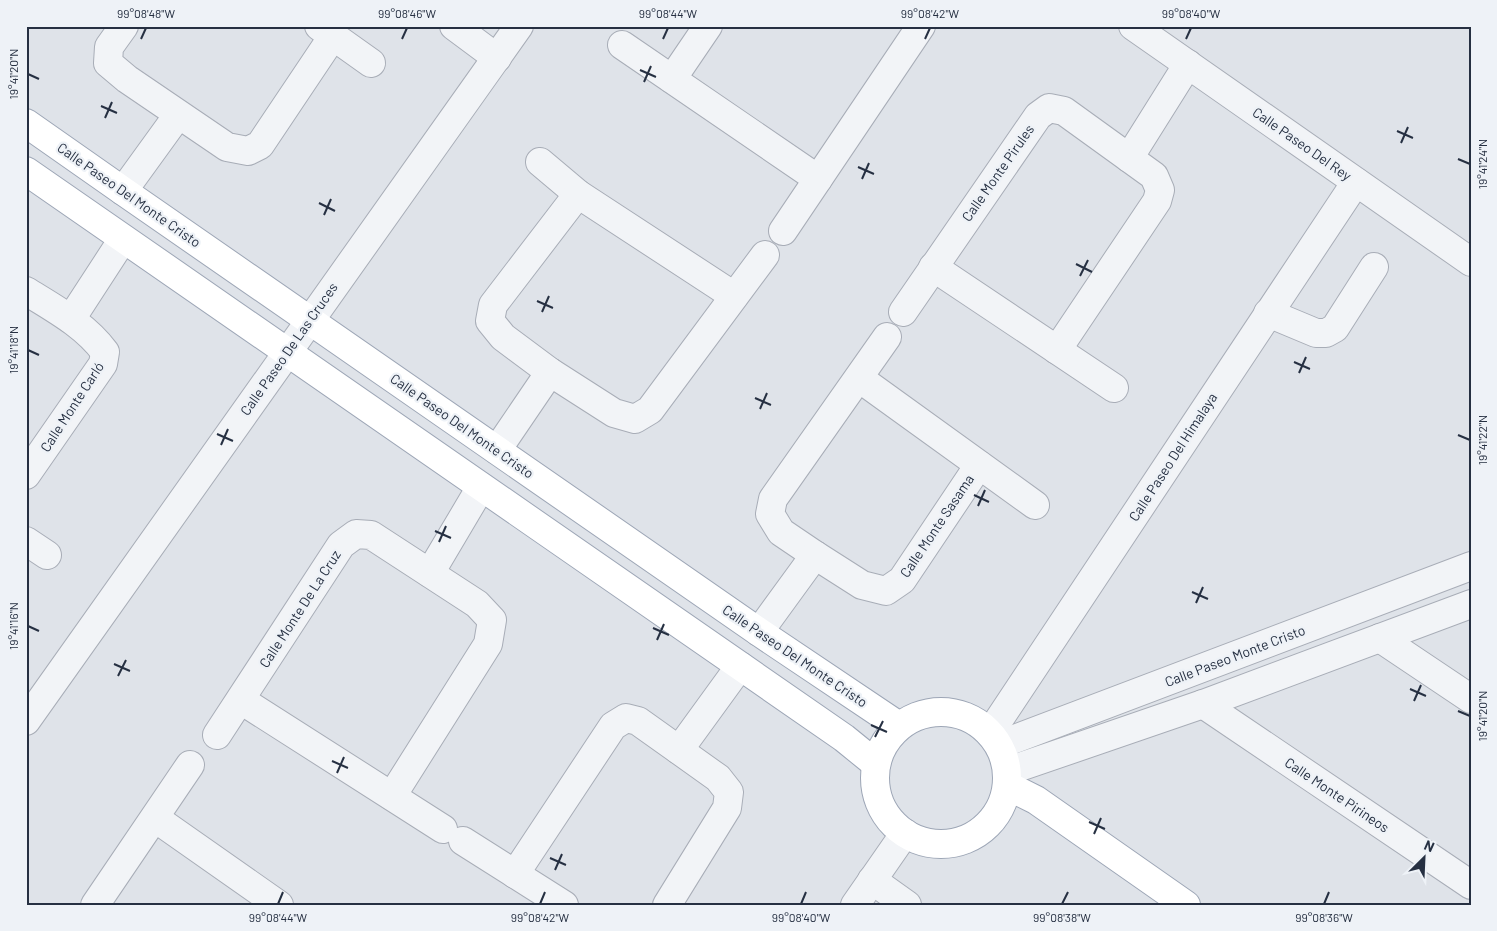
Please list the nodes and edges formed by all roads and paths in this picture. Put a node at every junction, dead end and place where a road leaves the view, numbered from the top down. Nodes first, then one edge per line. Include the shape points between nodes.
1 (124, 26) edge
2 (454, 26) edge
3 (519, 26) edge
4 (708, 26) edge
5 (921, 26) edge
6 (1133, 26) edge
7 (326, 31) edge
8 (622, 45) dead end
9 (497, 58) junction
10 (371, 63) dead end
11 (1188, 64) junction
12 (672, 79) junction
13 (178, 115) junction
14 (26, 123) edge
15 (1129, 158) junction
16 (540, 162) dead end
17 (26, 171) edge
18 (818, 179) junction
19 (1356, 182) junction
20 (123, 192) junction
21 (578, 194) junction
22 (783, 231) dead end
23 (123, 239) junction
24 (765, 255) dead end
25 (1471, 262) edge
26 (933, 267) junction
27 (1374, 267) dead end
28 (26, 291) edge
29 (734, 296) junction
30 (903, 312) dead end
31 (1268, 314) junction
32 (71, 319) junction
33 (309, 321) junction
34 (887, 337) dead end
35 (1057, 350) junction
36 (287, 352) junction
37 (550, 372) junction
38 (859, 378) junction
39 (1114, 388) dead end
40 (497, 450) junction
41 (979, 465) junction
42 (26, 475) edge
43 (481, 487) junction
44 (1035, 505) dead end
45 (815, 555) junction
46 (1471, 566) edge
47 (430, 573) junction
48 (1471, 604) edge
49 (759, 632) junction
50 (1380, 638) junction
51 (740, 666) junction
52 (1471, 699) edge
53 (241, 700) junction
54 (1203, 704) junction
55 (26, 721) edge
56 (899, 726) junction
57 (217, 735) dead end
58 (995, 739) junction
59 (679, 750) junction
60 (876, 764) junction
61 (190, 765) dead end
62 (1008, 778) junction
63 (392, 796) junction
64 (156, 818) junction
65 (905, 833) junction
66 (515, 874) junction
67 (872, 880) junction
68 (1471, 885) edge
69 (95, 905) edge
70 (278, 905) edge
71 (564, 905) edge
72 (667, 905) edge
73 (855, 905) edge
74 (907, 905) edge
75 (1186, 905) edge

1 - 13 street via 108,47 108,63
2 - 9 street
3 - 9 street, Calle Paseo De Las Cruces
4 - 12 street
5 - 18 street
6 - 11 street, Calle Paseo Del Rey
7 - 10 street
7 - 13 street via 260,145 248,151 227,147
8 - 12 street
9 - 33 street, Calle Paseo De Las Cruces
11 - 15 street
11 - 19 street, Calle Paseo Del Rey
12 - 18 street
13 - 20 street
14 - 20 main road, Calle Paseo Del Monte Cristo
15 - 26 street, Calle Monte Pirules via 1064,111 1050,108 1038,116
15 - 35 street, Calle Monte Pirules via 1154,176 1160,190 1157,202
16 - 21 street
17 - 23 main road
18 - 22 street
19 - 25 street, Calle Paseo Del Rey
19 - 31 street, Calle Paseo Del Himalaya
20 - 33 main road, Calle Paseo Del Monte Cristo
21 - 29 street
21 - 37 street via 493,305 490,321 503,337
23 - 32 street
23 - 36 main road
24 - 29 street
26 - 30 street, Calle Monte Pirules
26 - 35 street
27 - 31 street via 1335,328 1326,333 1316,333
28 - 32 street
29 - 37 street via 650,410 635,419 614,413
31 - 58 street, Calle Paseo Del Himalaya
32 - 42 street, Calle Monte Carló via 105,352 103,364
33 - 36 street, Calle Paseo De Las Cruces
33 - 40 main road, Calle Paseo Del Monte Cristo
34 - 38 street
35 - 39 street
36 - 43 main road
36 - 55 street, Calle Paseo De Las Cruces
37 - 40 street
38 - 41 street
38 - 45 street via 773,500 770,514 781,532
40 - 49 main road, Calle Paseo Del Monte Cristo
41 - 44 street
41 - 45 street, Calle Monte Sasama via 902,580 886,591 862,585
43 - 47 street
43 - 51 main road
45 - 49 street
46 - 58 street, Calle Paseo Monte Cristo
47 - 53 street, Calle Monte De La Cruz via 371,535 356,534 341,545
47 - 63 street, Calle Monte De La Cruz via 478,604 492,620 488,644
48 - 50 street
49 - 56 main road, Calle Paseo Del Monte Cristo
50 - 52 street
50 - 54 street
51 - 59 street
51 - 60 main road
53 - 57 street, Calle Monte De La Cruz
53 - 63 street
54 - 62 street
54 - 68 street, Calle Monte Pirineos
56 - 58 main road via 916,716 956,713 975,720
56 - 60 main road via 880,749
58 - 62 main road via 1005,758
59 - 66 street via 638,721 626,718 613,726
59 - 72 street via 718,778 729,792 727,808
60 - 65 main road via 874,786 880,806 892,824
61 - 64 street
62 - 65 main road via 1002,806 990,824 973,837 952,844 931,844
62 - 75 main road
63 - 66 street
64 - 69 street
64 - 70 street
65 - 67 street
66 - 71 street
67 - 73 street
67 - 74 street

